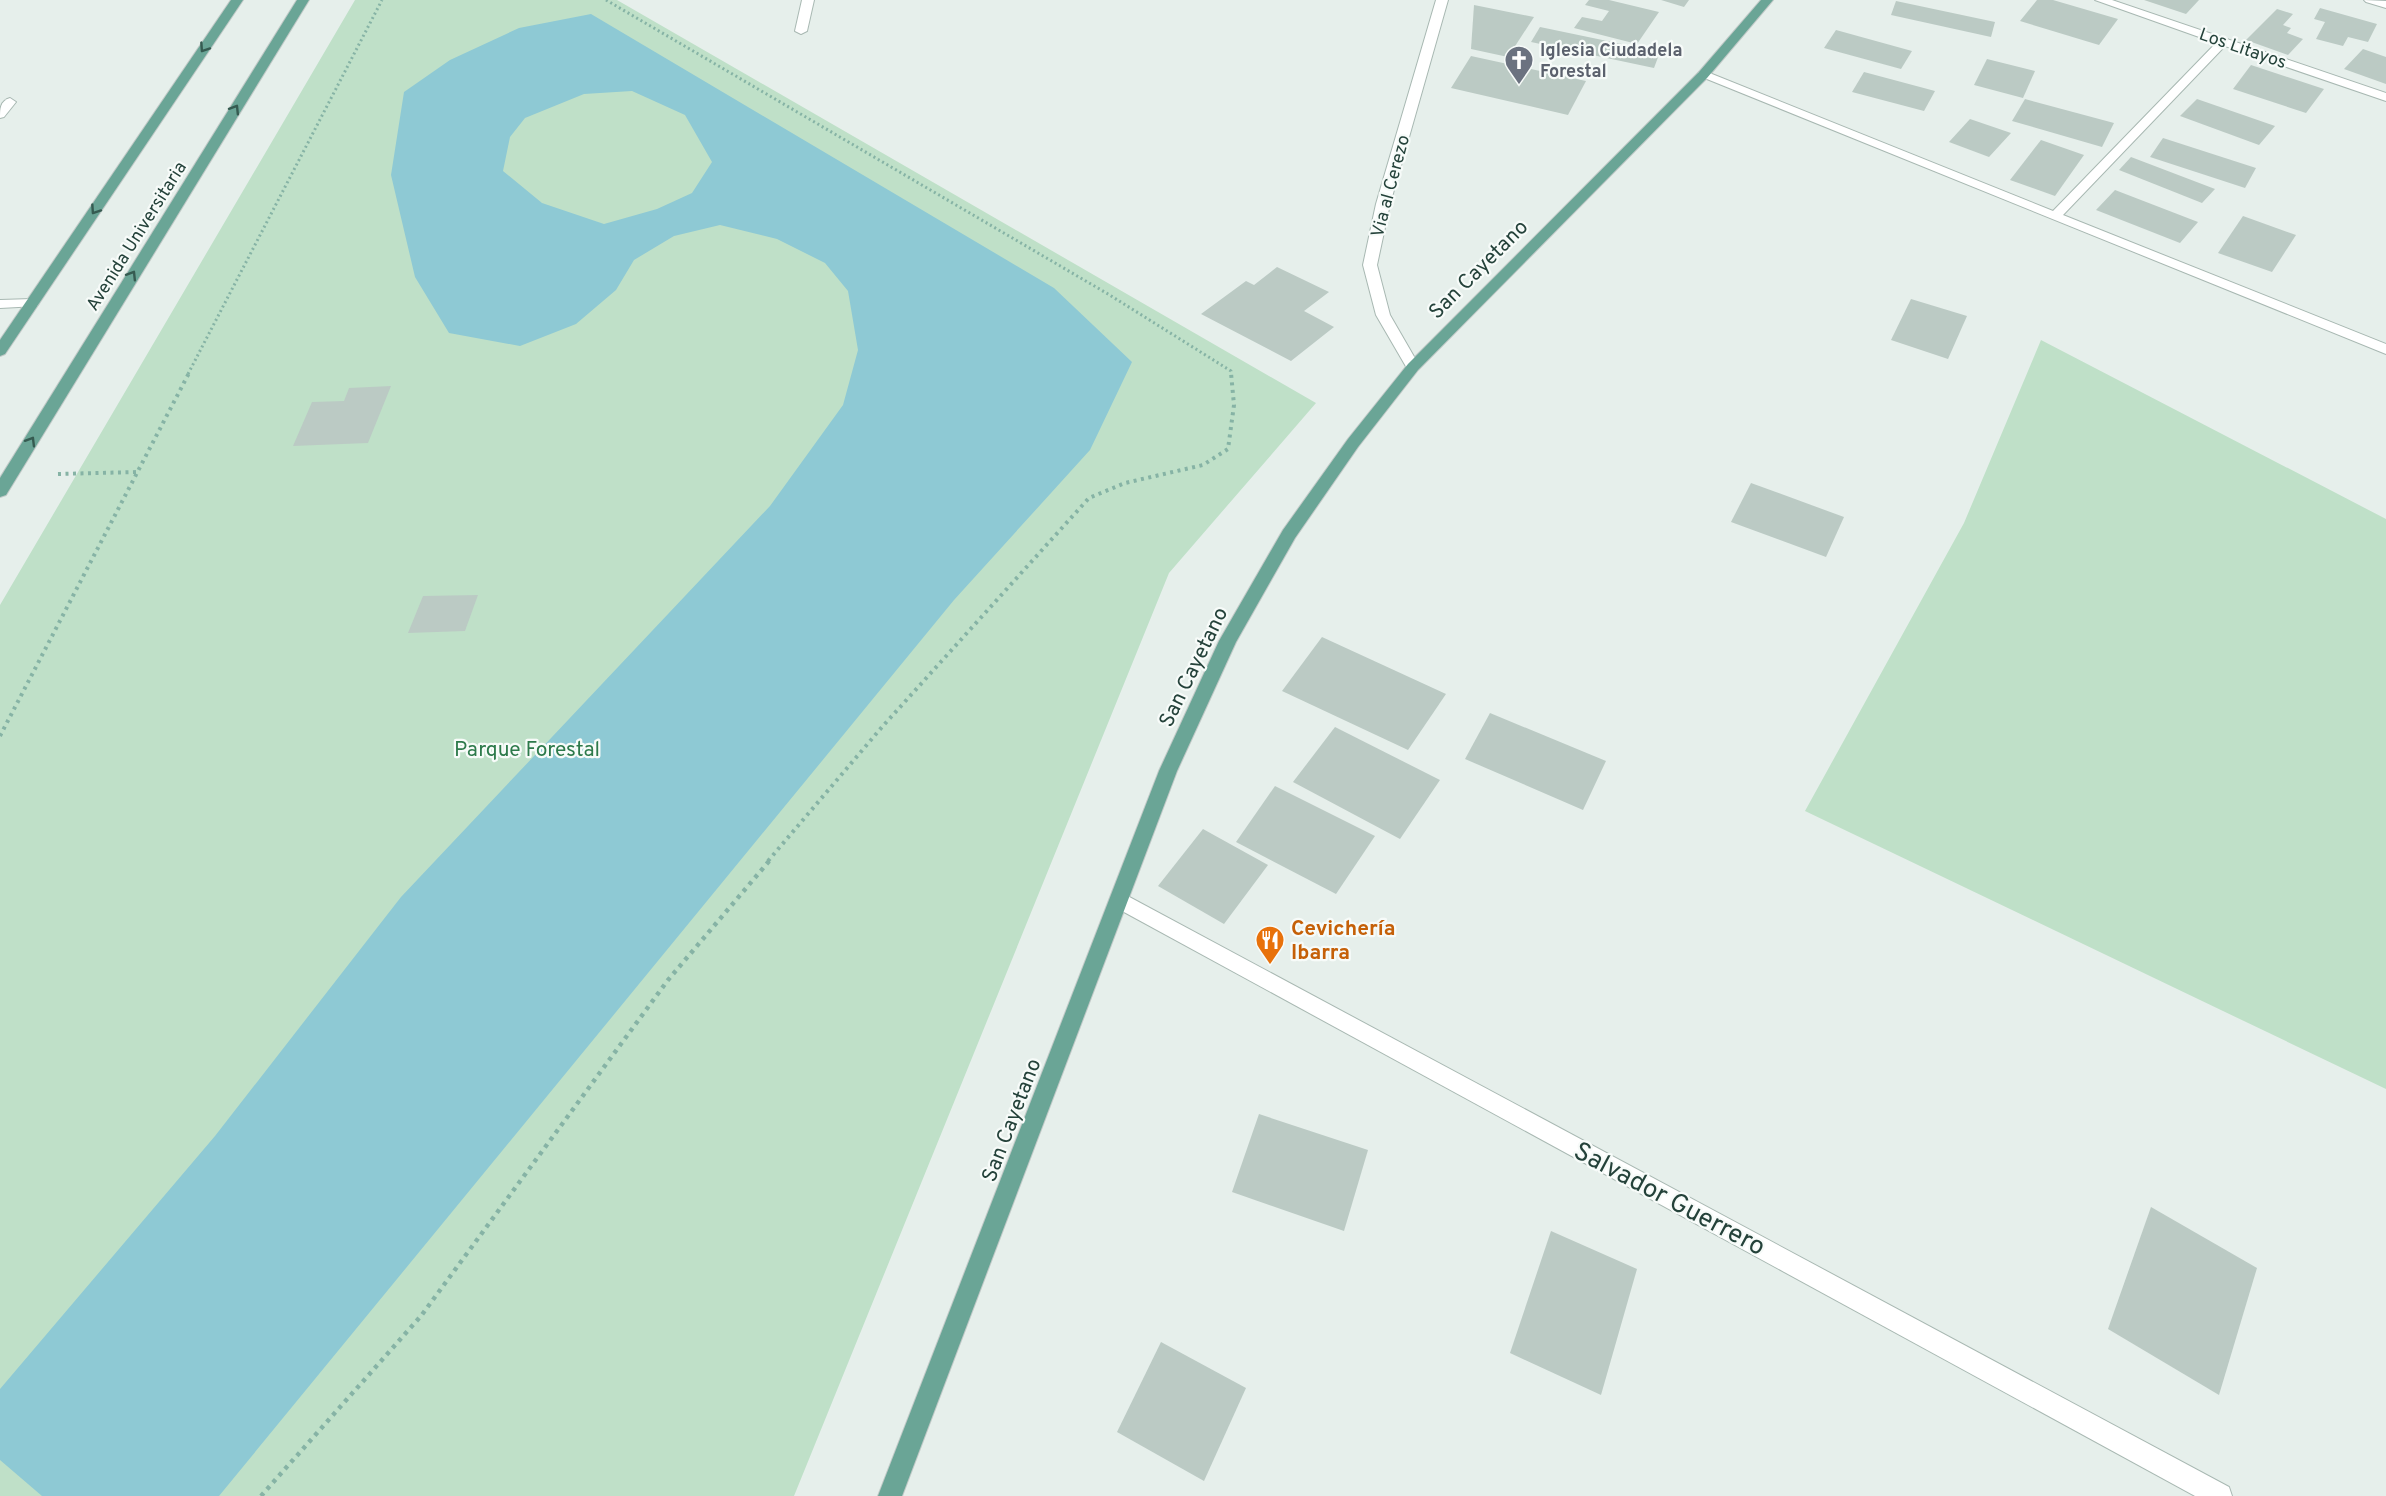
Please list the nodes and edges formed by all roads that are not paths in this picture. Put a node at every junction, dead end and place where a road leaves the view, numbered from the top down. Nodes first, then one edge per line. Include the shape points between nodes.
1 (237, 0) edge
2 (303, 0) edge
3 (808, 0) edge
4 (1442, 0) edge
5 (1767, 0) edge
6 (2101, 0) edge
7 (2370, 0) edge
8 (2386, 5) edge
9 (801, 31) dead end
10 (2224, 41) junction
11 (1703, 75) junction
12 (2386, 97) edge
13 (10, 102) dead end
14 (0, 114) edge
15 (2056, 215) junction
16 (32, 303) junction
17 (0, 304) edge
18 (2386, 349) edge
19 (0, 351) edge
20 (1413, 367) junction
21 (0, 491) edge
22 (1120, 900) junction
23 (890, 1496) edge
24 (2220, 1496) edge

1 -> 16 main road
21 -> 2 main road, Avenida Universitaria
3 - 9 street
4 - 20 street, Via al Cerezo via 1383,204 1370,265 1383,315
5 - 11 main road, San Cayetano
6 - 10 street, Los Litayos
7 - 8 street
10 - 12 street, Los Litayos
10 - 15 street
11 - 15 street
11 - 20 main road, San Cayetano
13 - 14 street
15 - 18 street
16 - 17 street
16 - 19 main road
20 - 22 main road, San Cayetano via 1289,534 1228,641 1168,771
22 - 23 main road, San Cayetano
22 - 24 street, Salvador Guerrero

